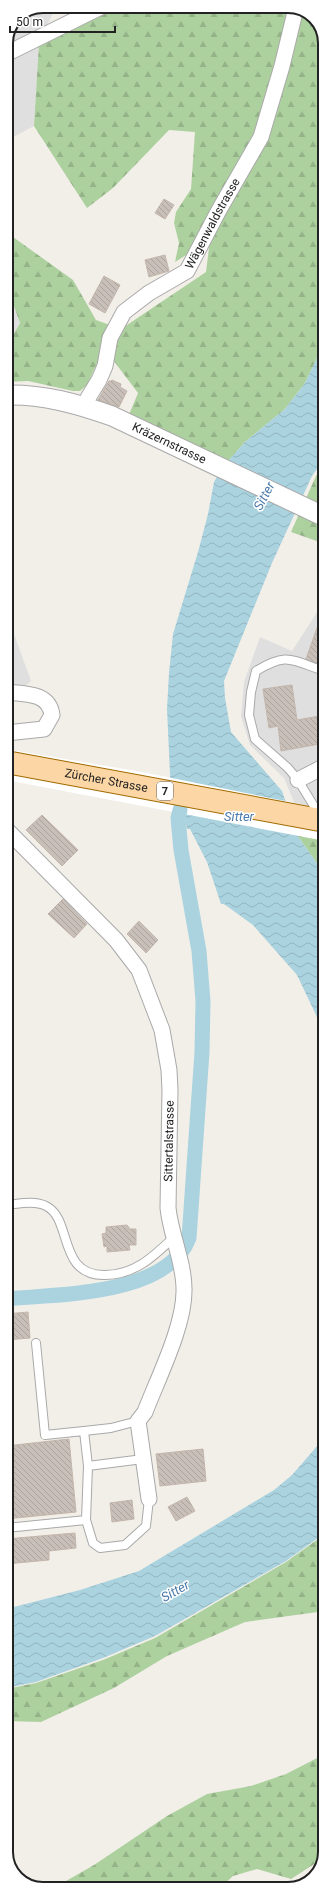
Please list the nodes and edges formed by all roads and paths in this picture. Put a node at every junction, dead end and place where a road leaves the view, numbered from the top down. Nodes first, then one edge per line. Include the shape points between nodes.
1 (89, 13) edge
2 (294, 14) edge
3 (13, 51) edge
4 (13, 396) edge
5 (85, 406) junction
6 (318, 514) edge
7 (318, 669) edge
8 (13, 693) edge
9 (13, 732) edge
10 (13, 763) edge
11 (318, 770) edge
12 (298, 780) junction
13 (318, 815) edge
14 (318, 819) edge
15 (13, 836) edge
16 (13, 1205) edge
17 (174, 1242) junction
18 (36, 1343) dead end
19 (138, 1421) junction
20 (84, 1431) junction
21 (143, 1459) junction
22 (88, 1466) junction
23 (149, 1499) joint
24 (86, 1520) junction
25 (13, 1527) edge

1 - 3 street
2 - 5 street, Wägenwaldstrasse via 261,137 187,271 149,293 124,312 110,338 105,366
4 - 5 street, Kräzernstrasse via 58,400
5 - 6 street, Kräzernstrasse via 112,416
7 - 12 lane via 283,658 273,661 256,671 251,692 249,715 255,739
8 - 9 street via 42,698 48,703 52,715 44,729
10 - 14 main road, Zürcher Strasse / 7
11 - 12 street
12 - 13 lane
15 - 17 street, Sittertalstrasse via 116,940 130,956 146,984 162,1030 169,1070 168,1208
16 - 17 lane via 36,1203 46,1206 55,1214 79,1267 95,1275 124,1273 138,1267
17 - 19 street, Sittertalstrasse via 184,1289 180,1318 145,1412
18 - 20 lane via 45,1435
19 - 20 lane via 112,1428
19 - 21 street
20 - 22 lane
21 - 22 lane
21 - 23 street
22 - 24 lane
23 - 24 lane via 146,1526 125,1545 100,1548 93,1543
24 - 25 lane

